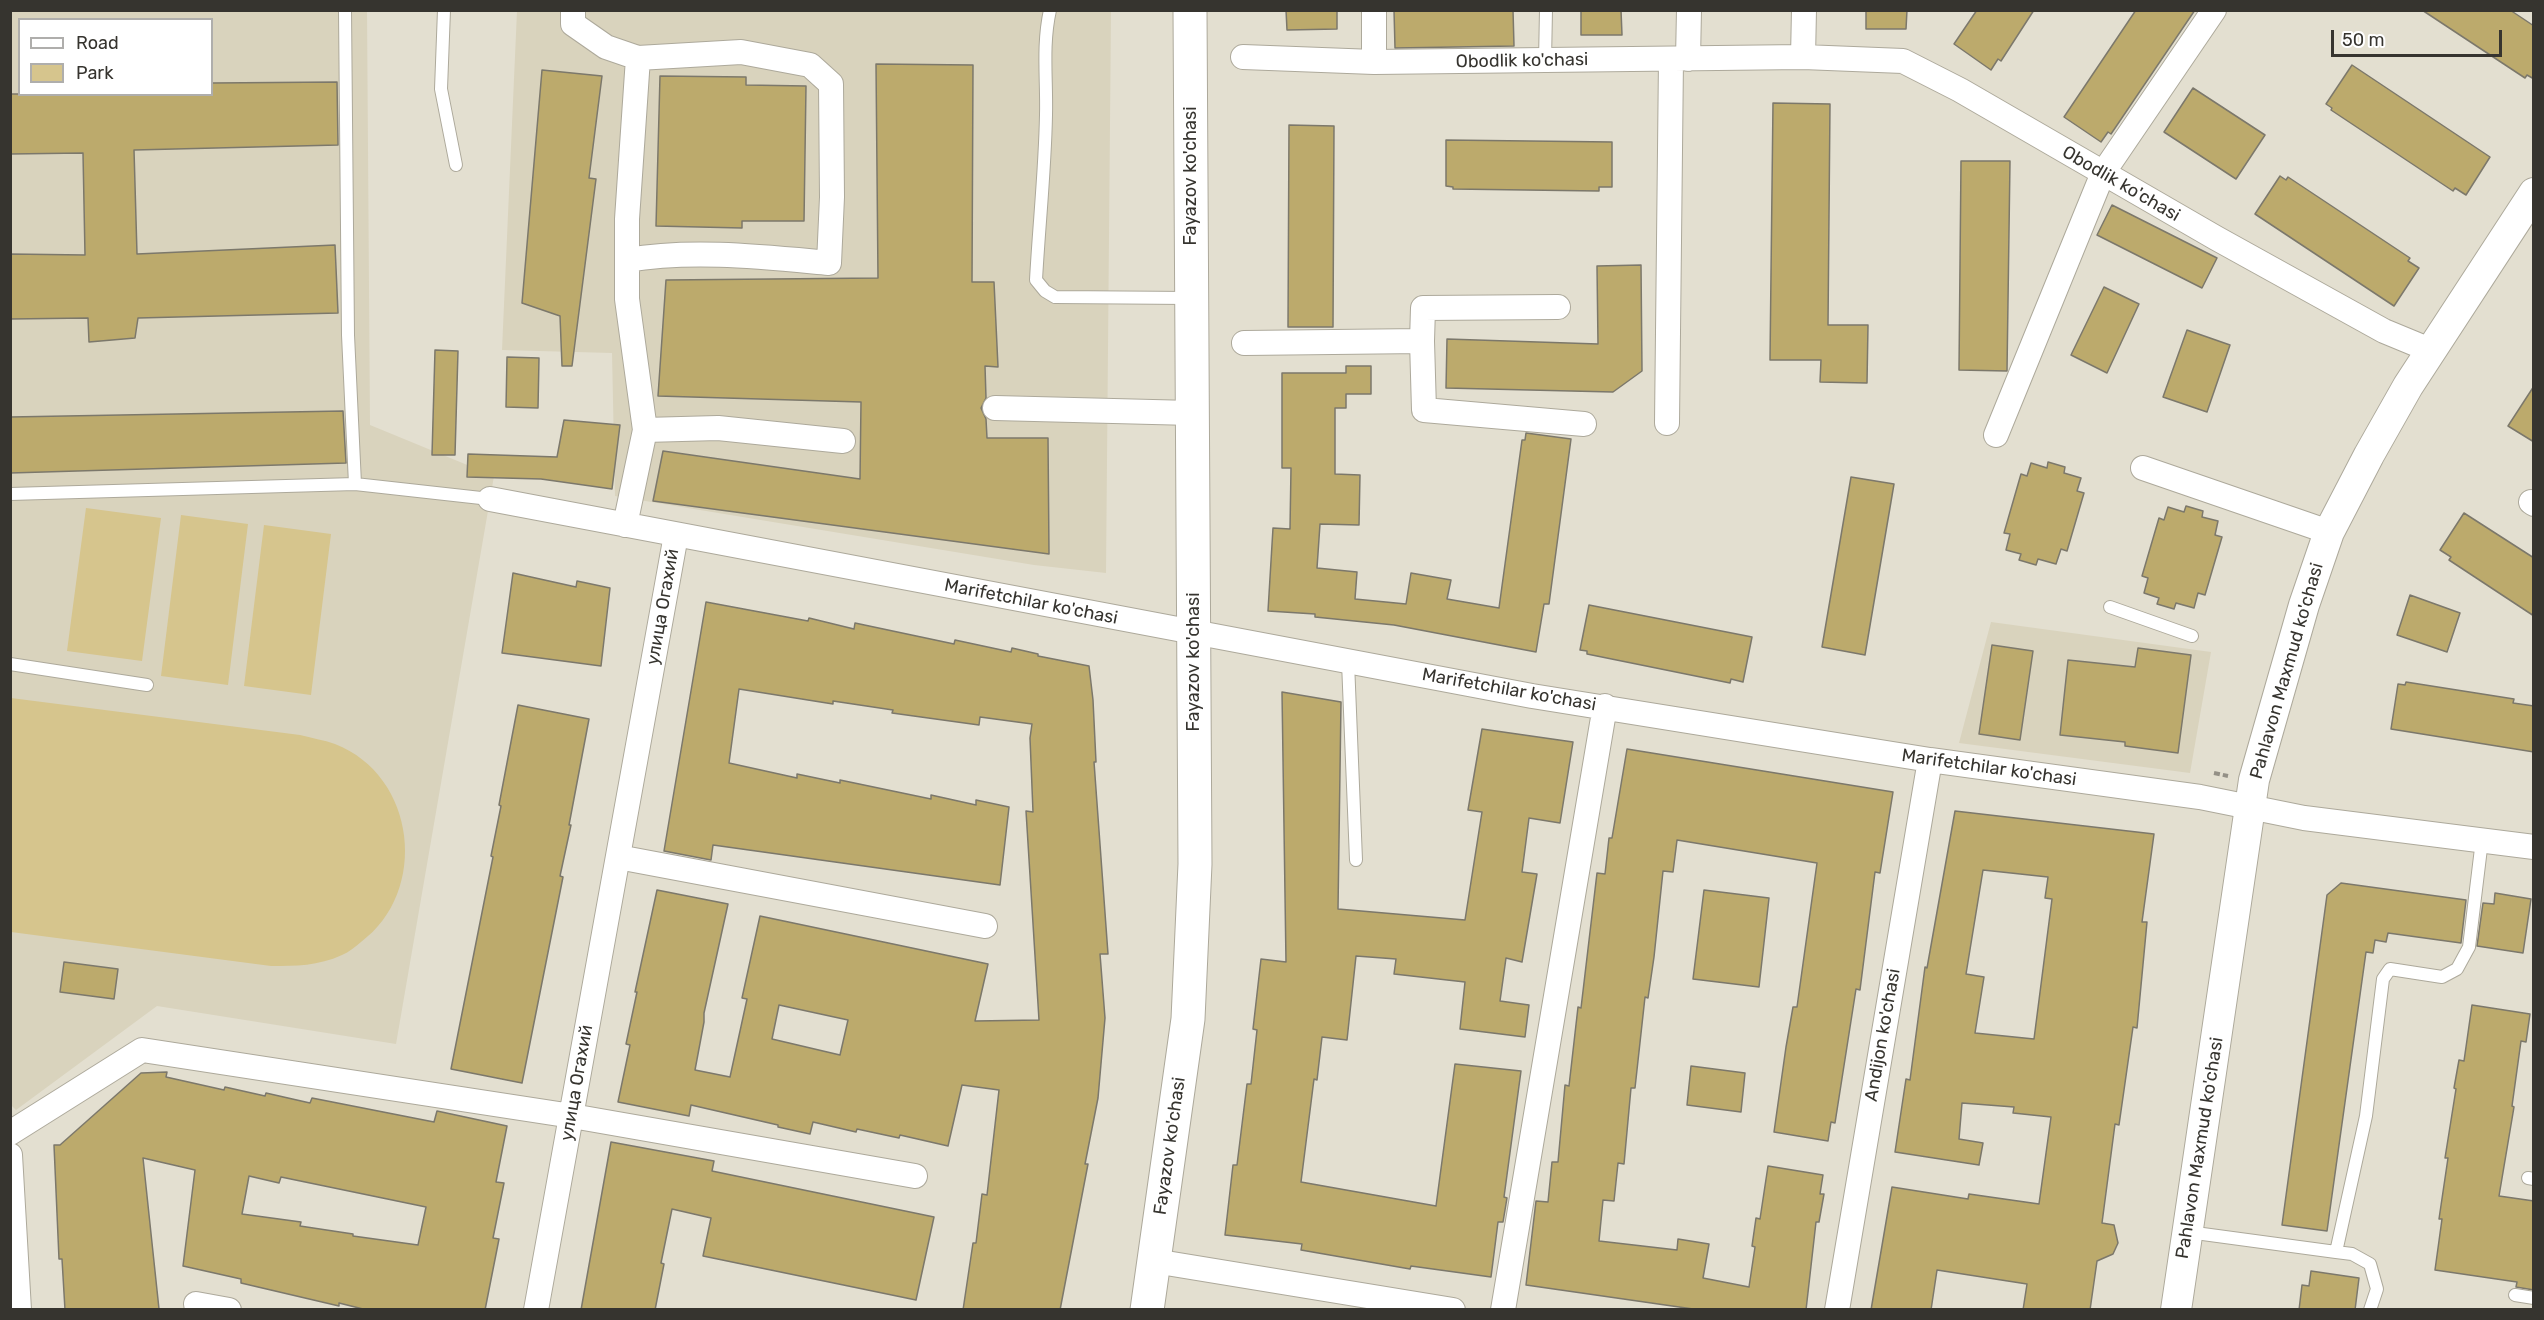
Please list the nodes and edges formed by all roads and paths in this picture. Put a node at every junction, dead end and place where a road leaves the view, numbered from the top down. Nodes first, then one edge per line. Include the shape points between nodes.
1 (345, 10) edge
2 (444, 10) edge
3 (573, 10) edge
4 (1050, 10) edge
5 (1190, 10) edge
6 (1374, 10) edge
7 (1546, 10) edge
8 (1689, 10) edge
9 (1804, 10) edge
10 (2214, 10) edge
11 (1243, 57) dead end
12 (1803, 57) junction
13 (638, 58) junction
14 (1680, 59) junction
15 (1545, 61) junction
16 (1374, 62) junction
17 (456, 165) dead end
18 (2103, 173) junction
19 (2534, 193) edge
20 (627, 260) junction
21 (1192, 298) junction
22 (1558, 307) dead end
23 (1422, 341) junction
24 (1244, 343) dead end
25 (2430, 350) junction
26 (995, 408) dead end
27 (1192, 413) junction
28 (1667, 423) dead end
29 (1584, 424) dead end
30 (645, 430) junction
31 (1996, 435) dead end
32 (843, 441) dead end
33 (2143, 468) dead end
34 (355, 484) junction
35 (10, 494) edge
36 (490, 499) joint
37 (625, 525) junction
38 (2330, 532) junction
39 (676, 535) junction
40 (2110, 607) dead end
41 (1194, 633) junction
42 (2192, 636) dead end
43 (1348, 662) junction
44 (10, 664) edge
45 (147, 685) dead end
46 (1605, 706) junction
47 (1930, 760) junction
48 (2251, 808) junction
49 (2482, 840) junction
50 (2534, 847) edge
51 (618, 857) junction
52 (1356, 860) dead end
53 (985, 926) dead end
54 (572, 1116) junction
55 (10, 1133) edge
56 (10, 1155) edge
57 (915, 1176) dead end
58 (2187, 1232) junction
59 (2336, 1252) junction
60 (1154, 1260) junction
61 (2515, 1295) dead end
62 (2534, 1298) edge
63 (196, 1304) dead end
64 (19, 1310) edge
65 (229, 1310) edge
66 (536, 1310) edge
67 (1147, 1310) edge
68 (1453, 1310) edge
69 (1503, 1310) edge
70 (1837, 1310) edge
71 (2176, 1310) edge
72 (2370, 1310) edge

1 - 34 lane via 348,335
2 - 17 lane via 441,89
3 - 13 street via 573,24 606,46
4 - 21 lane via 1046,29 1046,114 1036,280 1055,297
5 - 21 main road, Fayazov ko'chasi
6 - 16 street
7 - 15 lane
8 - 14 street
9 - 12 street
10 - 18 street
11 - 16 street, Obodlik ko'chasi
12 - 14 street, Obodlik ko'chasi
12 - 18 street, Obodlik ko'chasi via 1904,61
13 - 20 street
13 - 20 street via 741,52 810,65 831,84 829,263 749,255 650,256
14 - 15 street, Obodlik ko'chasi
14 - 28 street
15 - 16 street, Obodlik ko'chasi
18 - 25 street, Obodlik ko'chasi via 2373,326
18 - 31 street
19 - 25 street, Pahlavon Maxmud ko'chasi
20 - 30 street via 627,299
21 - 27 main road, Fayazov ko'chasi
22 - 23 street via 1423,308
23 - 24 street
23 - 29 street via 1424,410
25 - 38 street, Pahlavon Maxmud ko'chasi via 2374,445
26 - 27 street
27 - 41 main road, Fayazov ko'chasi
30 - 32 street via 718,428
30 - 37 street
33 - 38 street
34 - 35 lane
34 - 36 lane
36 - 37 street, Marifetchilar ko'chasi
37 - 39 street, Marifetchilar ko'chasi
38 - 48 street, Pahlavon Maxmud ko'chasi via 2277,694 2254,780
39 - 41 street, Marifetchilar ko'chasi
39 - 51 street, улица Огахий
40 - 42 lane
41 - 43 street, Marifetchilar ko'chasi
41 - 60 main road, Fayazov ko'chasi via 1195,864 1188,1019
43 - 46 street, Marifetchilar ko'chasi
43 - 52 lane
44 - 45 lane
46 - 47 street, Marifetchilar ko'chasi
46 - 69 street
47 - 48 street, Marifetchilar ko'chasi via 2200,797
47 - 70 street, Andijon ko'chasi
48 - 49 street, Marifetchilar ko'chasi
48 - 58 street, Pahlavon Maxmud ko'chasi
49 - 50 street, Marifetchilar ko'chasi
49 - 59 lane via 2469,947 2457,969 2442,977 2390,969 2383,979 2366,1116
51 - 53 street
51 - 54 street, улица Огахий
54 - 55 street via 142,1050
54 - 57 street
54 - 66 street, улица Огахий
56 - 64 street
58 - 59 lane
58 - 71 street, Pahlavon Maxmud ko'chasi
59 - 72 lane via 2352,1254 2370,1264 2377,1289
60 - 67 main road, Fayazov ko'chasi
60 - 68 street
61 - 62 lane
63 - 65 street

